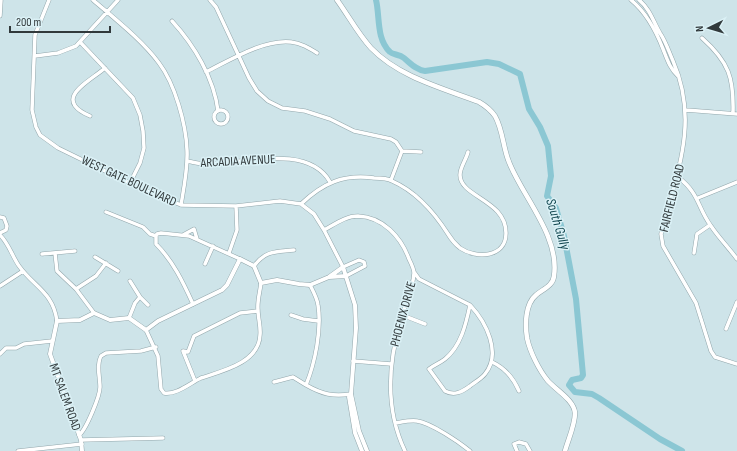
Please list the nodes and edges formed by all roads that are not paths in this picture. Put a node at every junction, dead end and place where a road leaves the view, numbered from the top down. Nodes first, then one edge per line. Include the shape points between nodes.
1 (1, 0) edge
2 (49, 0) edge
3 (93, 0) edge
4 (118, 0) edge
5 (210, 0) edge
6 (337, 0) edge
7 (631, 0) edge
8 (639, 0) edge
9 (107, 12) junction
10 (0, 16) edge
11 (172, 21) dead end
12 (702, 38) dead end
13 (80, 42) junction
14 (317, 53) dead end
15 (239, 55) junction
16 (34, 56) junction
17 (105, 68) junction
18 (206, 72) junction
19 (679, 77) junction
20 (686, 110) junction
21 (218, 111) dead end
22 (735, 114) edge
23 (90, 116) dead end
24 (402, 151) junction
25 (421, 152) dead end
26 (468, 152) dead end
27 (187, 161) junction
28 (678, 177) junction
29 (391, 180) junction
30 (330, 182) junction
31 (737, 182) edge
32 (130, 183) junction
33 (698, 198) junction
34 (301, 204) junction
35 (181, 205) junction
36 (236, 206) junction
37 (106, 212) dead end
38 (0, 217) edge
39 (710, 225) junction
40 (6, 230) junction
41 (324, 230) junction
42 (0, 234) edge
43 (183, 235) junction
44 (156, 236) junction
45 (197, 239) junction
46 (5, 240) junction
47 (213, 246) junction
48 (294, 250) dead end
49 (75, 251) dead end
50 (55, 253) junction
51 (229, 253) junction
52 (694, 253) dead end
53 (42, 254) dead end
54 (95, 257) dead end
55 (240, 259) junction
56 (737, 259) edge
57 (106, 263) junction
58 (205, 264) dead end
59 (254, 266) junction
60 (343, 267) junction
61 (23, 271) junction
62 (118, 271) dead end
63 (414, 272) junction
64 (346, 276) junction
65 (329, 277) junction
66 (130, 281) dead end
67 (261, 283) junction
68 (310, 284) junction
69 (0, 286) edge
70 (76, 289) junction
71 (140, 297) junction
72 (737, 302) edge
73 (193, 304) junction
74 (148, 305) dead end
75 (470, 305) junction
76 (258, 311) junction
77 (94, 313) junction
78 (291, 314) dead end
79 (402, 315) junction
80 (129, 318) junction
81 (57, 321) junction
82 (318, 321) junction
83 (425, 324) dead end
84 (726, 329) dead end
85 (146, 330) junction
86 (52, 341) junction
87 (156, 347) junction
88 (0, 354) edge
89 (353, 361) junction
90 (492, 362) junction
91 (391, 364) junction
92 (737, 364) edge
93 (195, 381) junction
94 (274, 382) dead end
95 (306, 385) junction
96 (519, 391) dead end
97 (351, 394) junction
98 (395, 423) junction
99 (79, 435) junction
100 (163, 438) dead end
101 (81, 442) junction
102 (18, 451) edge
103 (82, 451) edge
104 (362, 451) edge
105 (367, 451) edge
106 (406, 451) edge
107 (470, 451) edge
108 (517, 451) edge
109 (530, 451) edge
110 (564, 451) edge

1 - 10 street
2 - 16 street, WEST GATE BOULEVARD via 35,35
3 - 9 street
4 - 9 street
5 - 15 street via 216,7
6 - 110 main road via 369,47 382,58 414,78 479,102 489,108 496,118 509,162 541,219 554,260 552,281 529,306 526,330 530,348 547,379 570,403 574,411 574,420
7 - 19 street, FAIRFIELD ROAD via 646,15 673,72
8 - 19 street, FAIRFIELD ROAD via 648,10 665,41
9 - 13 street
9 - 27 street via 138,39 160,64 180,112 187,145
11 - 18 street via 195,49
12 - 22 street via 715,50 732,79
13 - 16 street via 68,51
13 - 17 street
14 - 15 street via 295,43 273,42
15 - 18 street
15 - 24 street via 257,91 275,106 313,114 354,131 391,139
16 - 32 street, WEST GATE BOULEVARD via 32,110 40,135 58,148
17 - 23 street via 73,94 76,107
17 - 32 street via 133,98 143,131 144,148
18 - 21 street via 217,100
19 - 20 street, FAIRFIELD ROAD
20 - 22 street
20 - 28 street, FAIRFIELD ROAD via 685,138
24 - 25 street
24 - 29 street
26 - 29 street via 460,169 460,181 468,191 483,198 497,211 506,232 501,249 491,254 469,253 459,247 423,202
27 - 30 street, ARCADIA AVENUE via 203,164 258,159 296,160 319,169
27 - 35 street
28 - 33 street
28 - 92 street, FAIRFIELD ROAD via 661,234 663,246 696,303 710,351 715,357
29 - 30 street via 365,177
30 - 34 street
31 - 33 street
32 - 35 street, WEST GATE BOULEVARD
33 - 39 street
34 - 36 street, WEST GATE BOULEVARD via 280,201
34 - 41 street via 314,214
35 - 36 street, WEST GATE BOULEVARD
36 - 51 street via 237,230
37 - 44 street via 143,227
38 - 40 street via 7,222
39 - 52 street via 697,234
39 - 56 street
40 - 42 street
40 - 46 street
41 - 60 street
41 - 63 street, PHOENIX DRIVE via 358,216 378,221 398,238
42 - 46 street
43 - 44 street via 161,233
43 - 45 street
43 - 45 street via 194,229
44 - 73 street via 156,244 181,277
45 - 47 street
46 - 61 street
47 - 51 street
47 - 58 street
48 - 59 street via 261,256
49 - 50 street
50 - 53 street
50 - 70 street via 57,270
51 - 55 street
54 - 57 street
55 - 59 street
55 - 73 street via 222,290
57 - 62 street
57 - 70 street via 96,276
59 - 67 street
60 - 64 street
60 - 64 street via 359,260 365,264 362,269
60 - 65 street
61 - 69 street
61 - 81 street via 50,299
63 - 75 street via 419,279
63 - 79 street, PHOENIX DRIVE via 412,290
64 - 65 street
64 - 89 street via 355,304
65 - 68 street
66 - 71 street
67 - 68 street via 277,280
67 - 76 street
68 - 82 street via 318,305
70 - 77 street
71 - 74 street
71 - 80 street via 135,302
72 - 84 street
73 - 85 street via 158,321
75 - 90 street via 480,315 488,333
75 - 90 street via 464,330 457,345 445,359 429,370 445,391 456,393 464,391 484,376
76 - 93 street via 260,341 247,358 231,369
76 - 93 street via 240,313 194,336 188,352 183,351
77 - 80 street via 110,320
77 - 81 street via 80,320
78 - 82 street
79 - 83 street
79 - 91 street, PHOENIX DRIVE
80 - 85 street
81 - 86 street, MT SALEM ROAD
82 - 95 street via 317,347
85 - 87 street
86 - 88 street via 6,348
86 - 99 street, MT SALEM ROAD via 52,359
87 - 93 street via 162,391 170,393
87 - 99 street via 141,351 106,353 101,356 100,391 85,429
89 - 91 street
89 - 97 street
90 - 96 street via 512,376
91 - 98 street, PHOENIX DRIVE via 390,399
94 - 95 street via 293,377
95 - 97 street via 326,395
97 - 104 street via 353,424
97 - 105 street via 359,431
98 - 106 street, PHOENIX DRIVE
98 - 107 street via 419,421 447,435
99 - 101 street, MT SALEM ROAD
100 - 101 street
101 - 102 street
101 - 103 street, MT SALEM ROAD
108 - 109 street via 514,444 519,442 526,444

